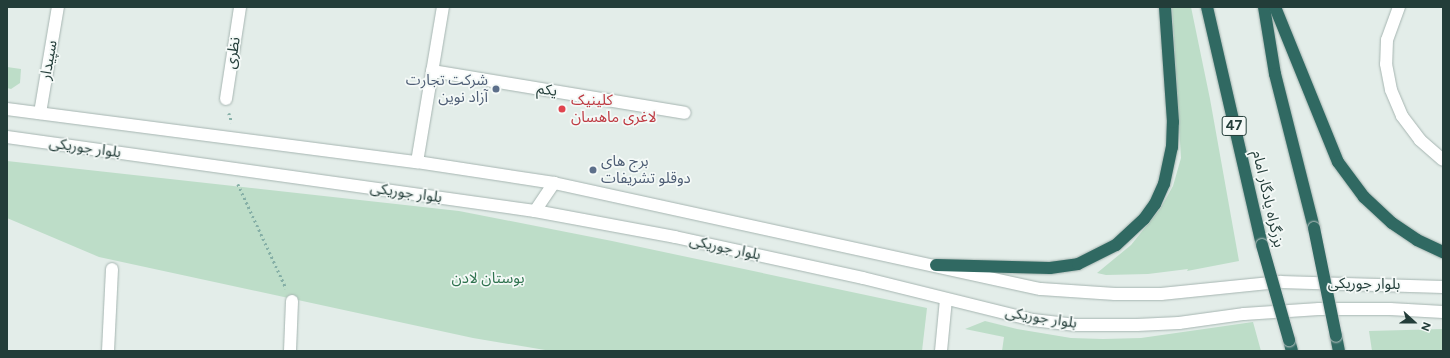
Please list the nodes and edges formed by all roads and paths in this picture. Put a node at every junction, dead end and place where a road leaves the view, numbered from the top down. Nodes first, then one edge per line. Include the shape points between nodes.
1 (58, 7) edge
2 (240, 7) edge
3 (443, 7) edge
4 (1165, 7) edge
5 (1207, 7) edge
6 (1264, 7) edge
7 (1275, 7) edge
8 (1399, 7) edge
9 (432, 71) junction
10 (226, 99) joint
11 (7, 109) edge
12 (40, 113) junction
13 (684, 113) dead end
14 (7, 137) edge
15 (237, 139) junction
16 (1443, 160) edge
17 (417, 162) junction
18 (231, 169) junction
19 (554, 183) junction
20 (535, 211) junction
21 (1443, 252) edge
22 (936, 265) junction
23 (112, 269) dead end
24 (1443, 287) edge
25 (946, 299) junction
26 (292, 301) joint
27 (1443, 312) edge
28 (1291, 345) edge
29 (108, 351) edge
30 (290, 351) edge
31 (941, 351) edge
32 (1340, 351) edge

1 - 12 main road, سپیدار
2 - 10 main road, نظری
3 - 9 main road
4 - 22 highway via 1173,122 1172,148 1164,184 1155,204 1144,218 1116,245 1078,264 1050,268
5 - 28 highway, بزرگراه یادگار امام / 47, bridge via 1262,244
6 - 32 highway, bridge via 1275,74 1314,228
7 - 21 highway via 1338,162 1364,197 1392,223 1417,240
8 - 16 main road via 1387,40 1386,64 1391,90 1402,116 1420,140
9 - 13 main road, یکم
9 - 17 main road
10 - 15 path
11 - 12 main road, بلوار جوریکی
12 - 15 main road, بلوار جوریکی
14 - 18 main road, بلوار جوریکی
15 - 17 main road, بلوار جوریکی
17 - 19 main road, بلوار جوریکی
18 - 20 main road, بلوار جوریکی
18 - 26 path
19 - 20 main road
19 - 22 main road, بلوار جوریکی
20 - 25 main road, بلوار جوریکی via 675,237
22 - 24 main road, بلوار جوریکی via 1041,289 1115,294 1161,294 1280,282
23 - 29 main road
25 - 27 main road, بلوار جوریکی via 1033,320 1076,325 1179,323 1244,314 1319,309
25 - 31 main road
26 - 30 main road

